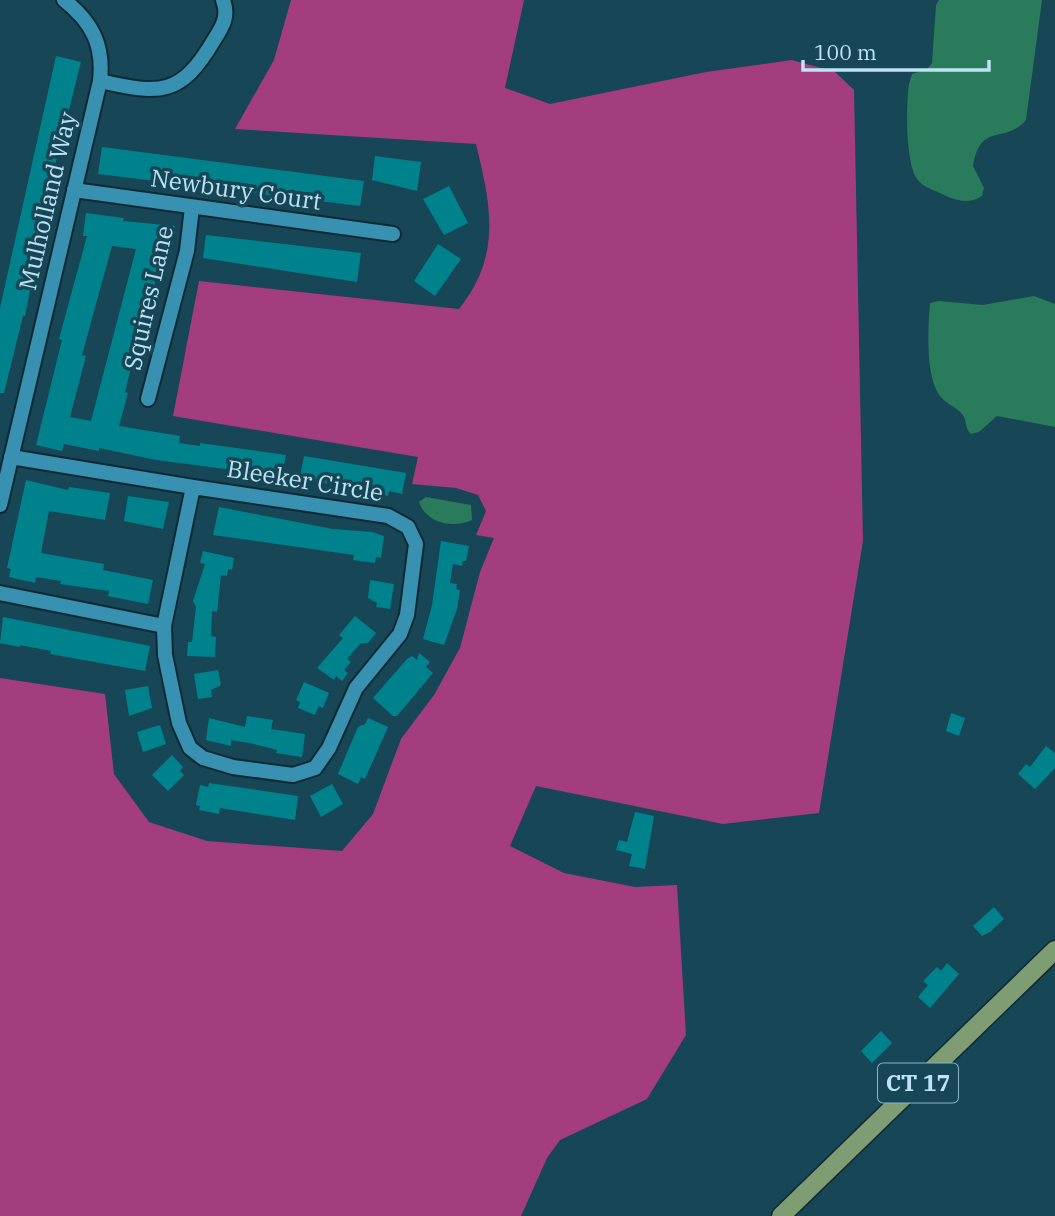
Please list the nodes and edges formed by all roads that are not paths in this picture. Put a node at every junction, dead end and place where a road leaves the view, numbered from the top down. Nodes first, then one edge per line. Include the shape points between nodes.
1 (65, 0) edge
2 (223, 0) edge
3 (100, 80) junction
4 (74, 190) junction
5 (192, 207) junction
6 (393, 234) dead end
7 (148, 399) dead end
8 (11, 457) junction
9 (193, 487) junction
10 (0, 505) edge
11 (0, 593) edge
12 (164, 626) junction
13 (1055, 950) edge
14 (781, 1216) edge

1 - 3 street, Mulholland Way via 86,19 97,40
2 - 3 street via 224,22 186,80 161,88
3 - 4 street, Mulholland Way
4 - 5 street, Newbury Court
4 - 8 street, Mulholland Way
5 - 6 street, Newbury Court
5 - 7 street, Squires Lane via 187,251
8 - 9 street, Bleeker Circle
8 - 10 street, Mulholland Way
9 - 12 street, Bleeker Circle
9 - 12 street, Bleeker Circle via 387,516 401,522 416,544 407,615 400,634 349,698 322,759 308,773 293,775 219,764 190,748 179,723 167,669
11 - 12 street
13 - 14 main road, CT 17

